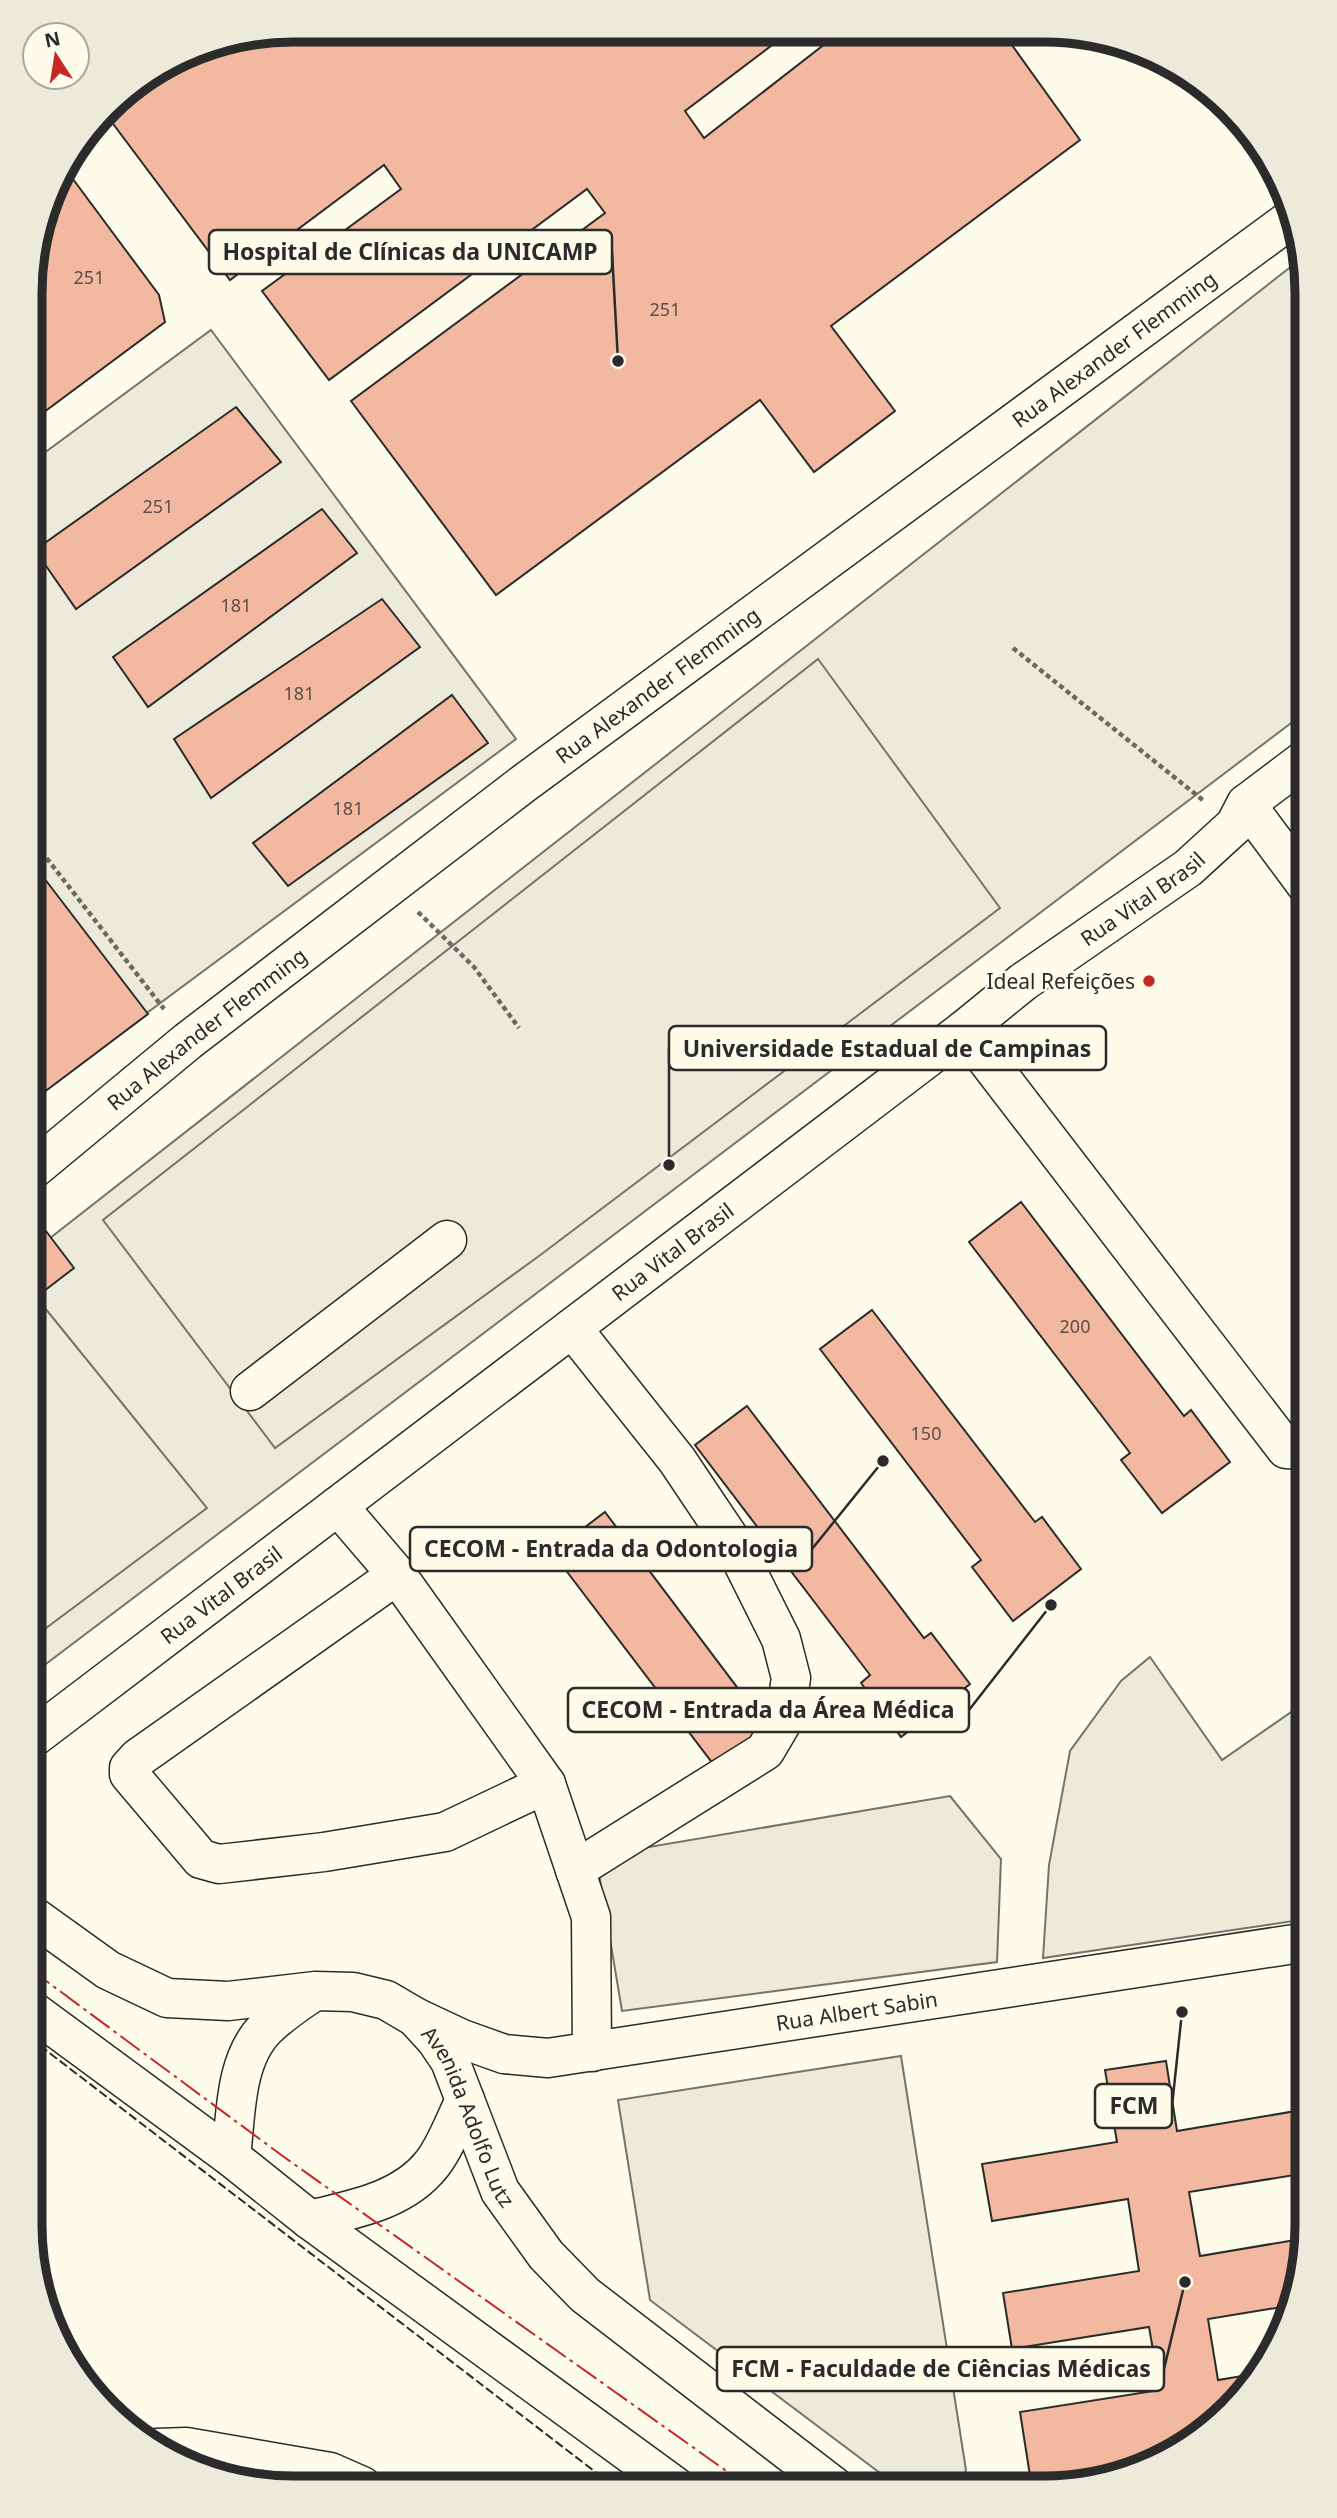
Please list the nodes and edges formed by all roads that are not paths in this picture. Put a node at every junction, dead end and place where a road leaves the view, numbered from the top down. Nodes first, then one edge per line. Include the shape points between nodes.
1 (1285, 223) edge
2 (1295, 768) edge
3 (1241, 814) junction
4 (1295, 873) edge
5 (964, 1030) junction
6 (42, 1162) edge
7 (447, 1240) dead end
8 (572, 1328) junction
9 (250, 1391) dead end
10 (1295, 1449) edge
11 (338, 1506) junction
12 (397, 1575) junction
13 (42, 1731) edge
14 (546, 1784) junction
15 (575, 1870) junction
16 (42, 1923) edge
17 (1295, 1944) edge
18 (315, 1991) junction
19 (415, 2017) junction
20 (42, 2018) edge
21 (592, 2052) junction
22 (465, 2100) junction
23 (231, 2157) junction
24 (310, 2220) junction
25 (177, 2447) edge
26 (339, 2476) edge
27 (661, 2476) edge
28 (819, 2476) edge

1 - 6 street, Rua Alexander Flemming via 523,784 188,1041
2 - 3 street, Rua Vital Brasil
3 - 4 street
3 - 5 street, Rua Vital Brasil via 1188,868 1031,976
5 - 8 street, Rua Vital Brasil
5 - 10 street via 1286,1449
7 - 9 street
8 - 11 street, Rua Vital Brasil
8 - 15 street via 677,1460 734,1545 781,1639 791,1678 785,1717 765,1751
11 - 12 street
11 - 13 street, Rua Vital Brasil
12 - 14 street
12 - 14 street via 138,1758 129,1774 201,1859 219,1864 445,1832
14 - 15 street
15 - 21 street via 591,1917
16 - 18 street, Avenida Adolfo Lutz via 108,1970 167,1998 228,2001
17 - 21 street, Rua Albert Sabin
18 - 19 street, Avenida Adolfo Lutz via 353,1992 386,2000
18 - 23 street via 263,2030 246,2060
19 - 21 street, Rua Albert Sabin via 504,2054 548,2058
19 - 22 street, Avenida Adolfo Lutz via 450,2062
20 - 23 street
22 - 24 street via 433,2163 408,2187 376,2203
22 - 28 street, Avenida Adolfo Lutz via 500,2191 545,2255 585,2295
23 - 24 street
24 - 27 street
25 - 26 street

